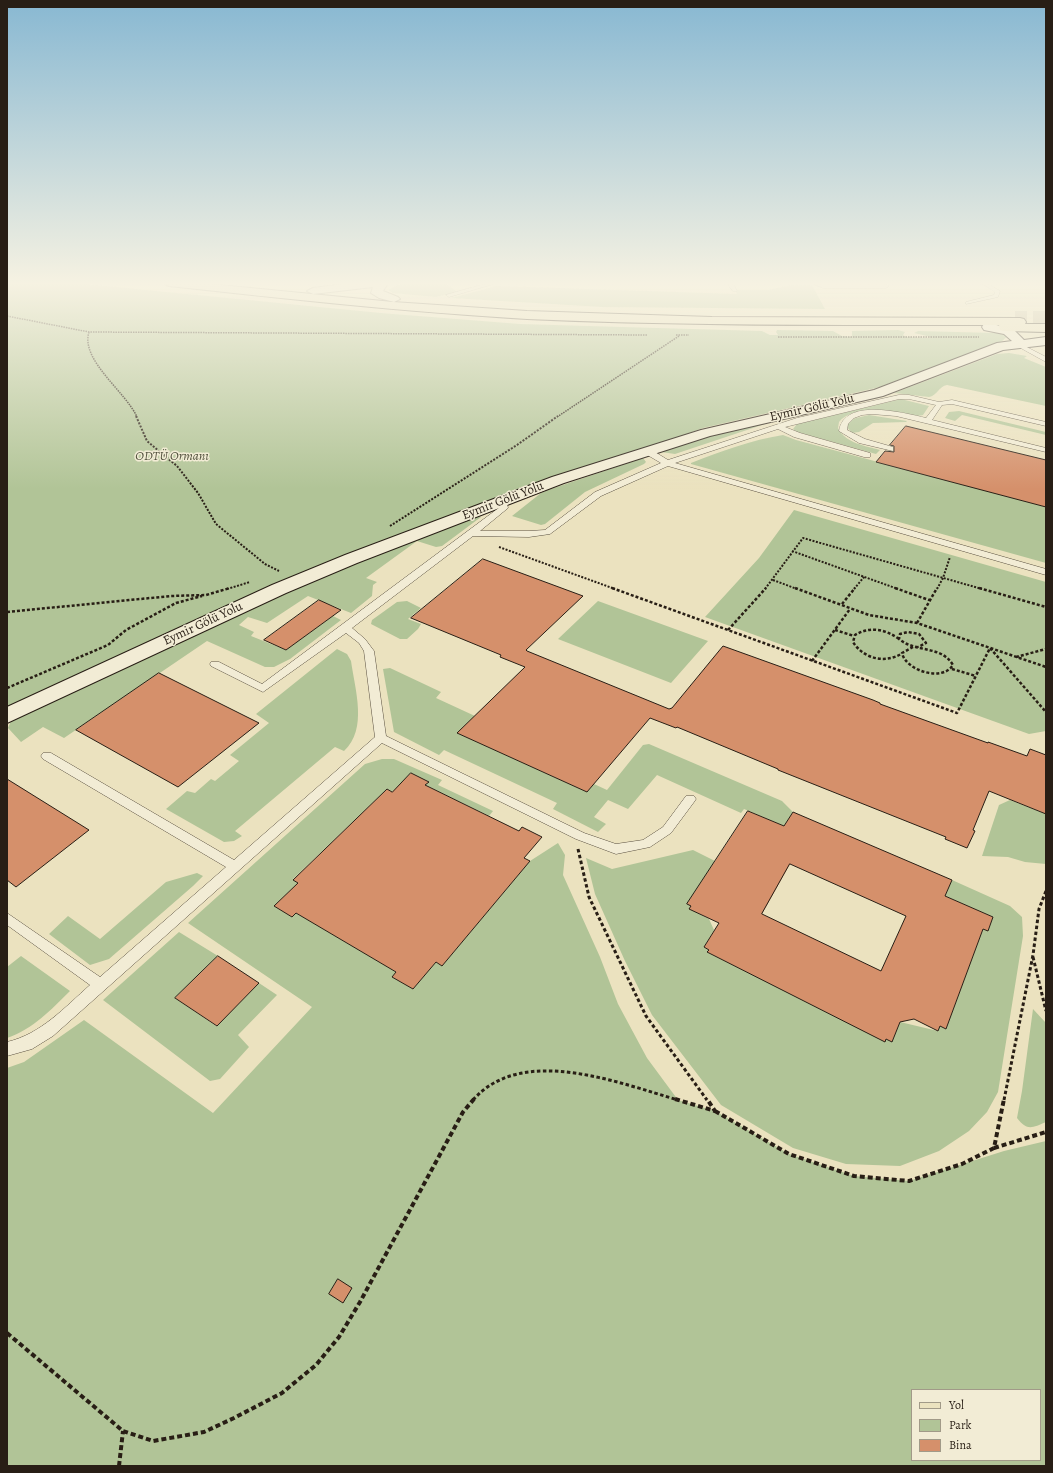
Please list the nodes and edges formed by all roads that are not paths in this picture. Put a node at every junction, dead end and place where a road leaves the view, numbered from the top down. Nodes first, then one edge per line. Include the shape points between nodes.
1 (984, 352) edge
2 (1032, 352) edge
3 (1046, 360) edge
4 (940, 404) junction
5 (928, 421) junction
6 (1046, 424) edge
7 (779, 427) junction
8 (890, 449) dead end
9 (1046, 450) edge
10 (647, 451) junction
11 (867, 455) dead end
12 (667, 463) junction
13 (503, 501) junction
14 (471, 534) junction
15 (1046, 572) edge
16 (346, 628) junction
17 (215, 664) dead end
18 (7, 716) edge
19 (381, 738) junction
20 (47, 756) dead end
21 (690, 799) dead end
22 (235, 866) junction
23 (7, 918) edge
24 (101, 985) junction
25 (7, 1050) edge

1 - 10 street, Eymir Gölü Yolu via 878,393 712,431
2 - 3 lane
4 - 5 lane
4 - 6 lane via 952,402
4 - 7 lane via 899,397
5 - 8 lane via 878,412 856,415 844,423 844,431 854,438
5 - 9 lane
7 - 11 lane via 797,435
7 - 12 lane
10 - 12 lane
10 - 13 street, Eymir Gölü Yolu
12 - 14 lane via 598,494 547,532
12 - 15 lane
13 - 14 lane via 504,508
13 - 18 street, Eymir Gölü Yolu via 279,589
14 - 16 lane
16 - 17 lane via 263,688
16 - 19 lane via 362,641 369,652
19 - 21 lane via 580,836 616,849 646,844 667,830
19 - 22 lane
20 - 22 lane
22 - 24 lane
23 - 24 lane
24 - 25 lane via 48,1031 27,1044

